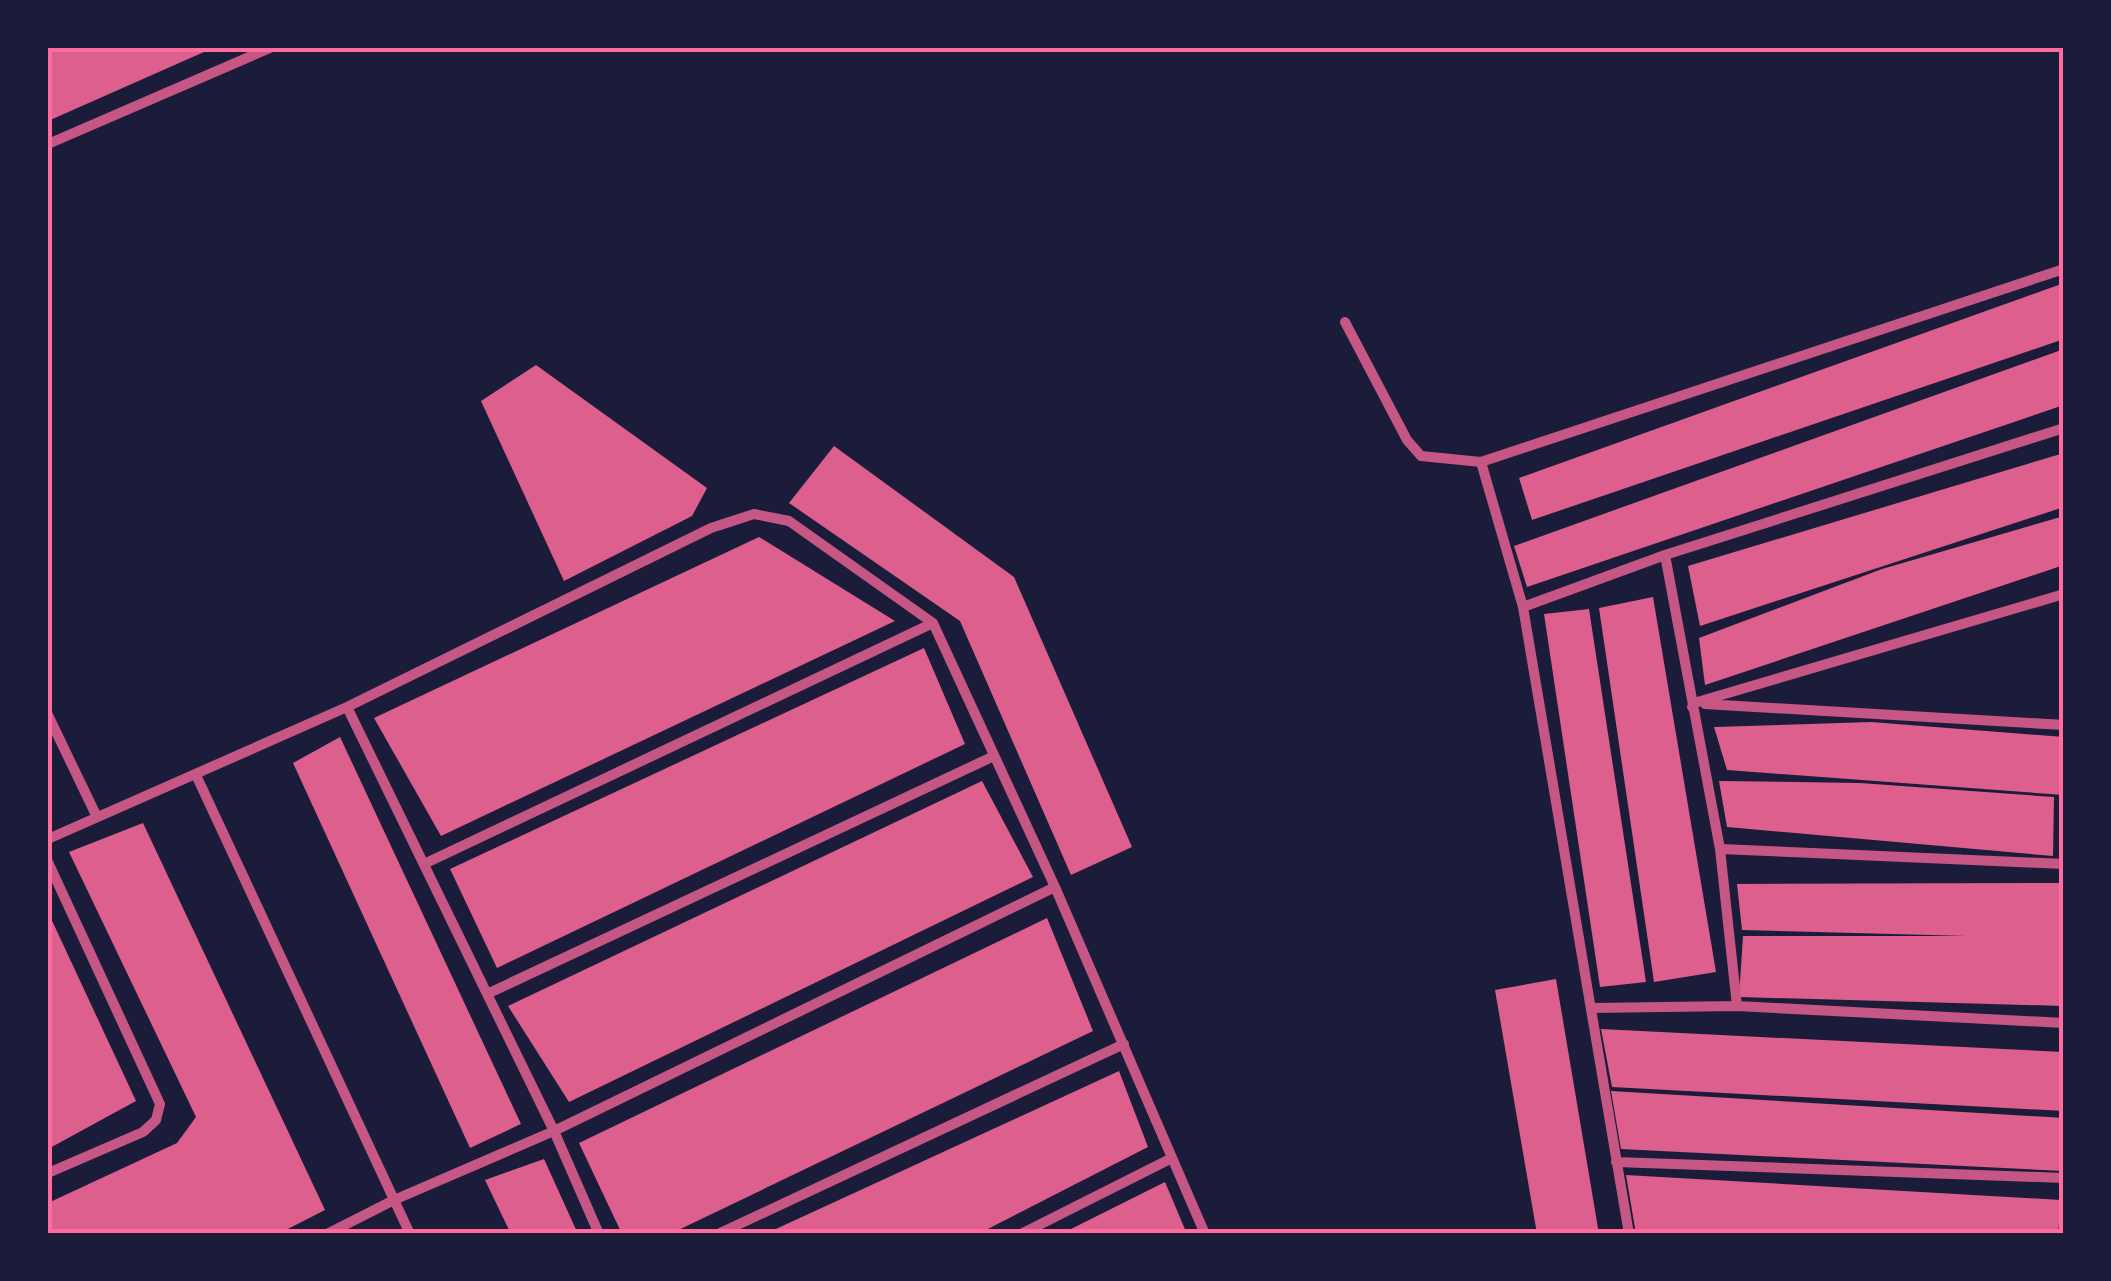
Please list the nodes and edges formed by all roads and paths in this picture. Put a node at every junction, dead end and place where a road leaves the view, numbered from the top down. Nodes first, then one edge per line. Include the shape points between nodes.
1 (270, 48) edge
2 (48, 144) edge
3 (2064, 269) edge
4 (1345, 322) dead end
5 (2064, 428) edge
6 (1481, 462) junction
7 (1665, 556) junction
8 (2064, 594) edge
9 (1523, 608) junction
10 (933, 623) junction
11 (1693, 705) junction
12 (347, 707) junction
13 (48, 715) edge
14 (2064, 725) edge
15 (994, 756) junction
16 (196, 775) junction
17 (96, 816) junction
18 (48, 839) edge
19 (1720, 849) junction
20 (48, 862) edge
21 (424, 864) junction
22 (2064, 864) edge
23 (1055, 887) junction
24 (488, 994) junction
25 (1737, 1006) junction
26 (1591, 1008) junction
27 (2064, 1023) edge
28 (1124, 1044) junction
29 (554, 1132) junction
30 (1172, 1158) junction
31 (1616, 1162) junction
32 (48, 1173) edge
33 (2064, 1178) edge
34 (394, 1200) junction
35 (327, 1234) edge
36 (410, 1234) edge
37 (599, 1234) edge
38 (718, 1234) edge
39 (1020, 1234) edge
40 (1205, 1234) edge
41 (1629, 1234) edge

1 - 2 street
3 - 6 street
4 - 6 street via 1420,456
5 - 7 street
6 - 9 street
7 - 9 street
7 - 11 street
8 - 11 street
9 - 26 street
10 - 12 street via 789,521 754,514 711,528
10 - 15 street
10 - 21 street
11 - 14 street
11 - 19 street
12 - 16 street
12 - 21 street
13 - 17 street
15 - 23 street
15 - 24 street
16 - 17 street
16 - 34 street
17 - 18 street
19 - 22 street
19 - 25 street
20 - 32 street via 160,1104 143,1132
21 - 24 street
23 - 28 street
23 - 29 street
24 - 29 street
25 - 26 street
25 - 27 street
26 - 31 street
28 - 30 street
28 - 38 street
29 - 34 street
29 - 37 street
30 - 39 street
30 - 40 street
31 - 33 street
31 - 41 street
34 - 35 street
34 - 36 street

